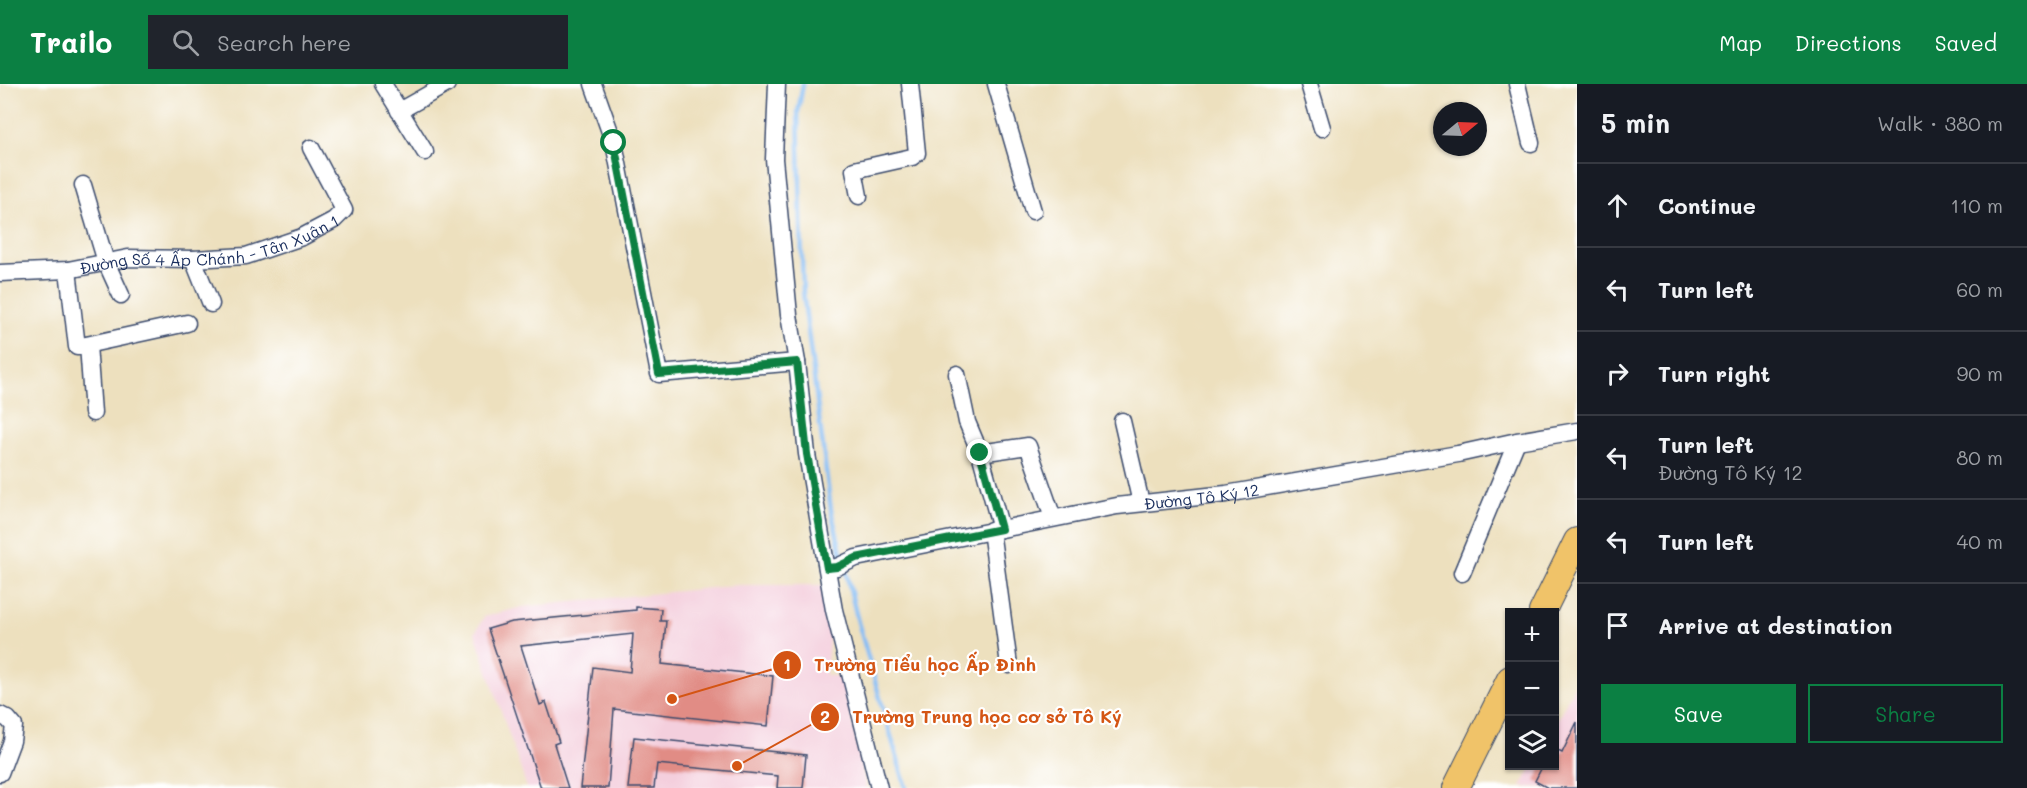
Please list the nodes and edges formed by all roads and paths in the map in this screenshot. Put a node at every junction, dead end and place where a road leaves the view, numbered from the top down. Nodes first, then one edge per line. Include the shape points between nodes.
1 (383, 84) edge
2 (447, 84) edge
3 (593, 84) edge
4 (777, 84) edge
5 (910, 84) edge
6 (996, 84) edge
7 (1309, 84) edge
8 (1517, 84) edge
9 (399, 111) junction
10 (1322, 128) dead end
11 (1531, 142) dead end
12 (311, 148) dead end
13 (425, 152) dead end
14 (83, 185) dead end
15 (859, 196) dead end
16 (1033, 211) dead end
17 (194, 259) junction
18 (106, 262) junction
19 (68, 270) junction
20 (0, 273) edge
21 (122, 295) dead end
22 (211, 304) dead end
23 (187, 323) dead end
24 (88, 345) junction
25 (797, 362) junction
26 (957, 374) dead end
27 (93, 414) dead end
28 (1122, 421) dead end
29 (1577, 431) edge
30 (1517, 441) junction
31 (980, 453) junction
32 (1141, 503) junction
33 (1053, 518) junction
34 (996, 529) junction
35 (1577, 542) edge
36 (832, 568) junction
37 (1462, 573) dead end
38 (1577, 578) edge
39 (1544, 608) edge
40 (1559, 615) edge
41 (1009, 664) dead end
42 (1505, 687) edge
43 (0, 715) edge
44 (1505, 725) edge
45 (0, 773) edge
46 (879, 788) edge
47 (1456, 788) edge
48 (1475, 788) edge

1 - 9 street
2 - 9 street
3 - 25 street via 614,143 659,374
4 - 25 street via 774,159
5 - 15 street via 917,153 912,158 854,170
6 - 16 street
7 - 10 street
8 - 11 street
9 - 13 street
12 - 17 street, Đường Số 4 Ấp Chánh - Tân Xuân 1 via 344,210 334,220 302,237 246,256
14 - 18 street
17 - 18 street, Đường Số 4 Ấp Chánh - Tân Xuân 1 via 128,258
17 - 22 street
18 - 19 street, Đường Số 4 Ấp Chánh - Tân Xuân 1
18 - 21 street
19 - 20 street, Đường Số 4 Ấp Chánh - Tân Xuân 1
19 - 24 street via 77,347
23 - 24 street
24 - 27 street
25 - 36 street via 807,454
26 - 31 street via 967,422
28 - 32 street
29 - 30 street, Đường Tô Ký 12
30 - 32 street, Đường Tô Ký 12 via 1226,494
30 - 37 street
31 - 33 street via 1028,446
31 - 34 street
32 - 33 street, Đường Tô Ký 12
33 - 34 street, Đường Tô Ký 12
34 - 36 street, Đường Tô Ký 12 via 856,558
34 - 41 street
35 - 39 main road
36 - 46 street via 834,610
38 - 40 main road
42 - 47 main road
43 - 45 street via 14,726
44 - 48 main road

